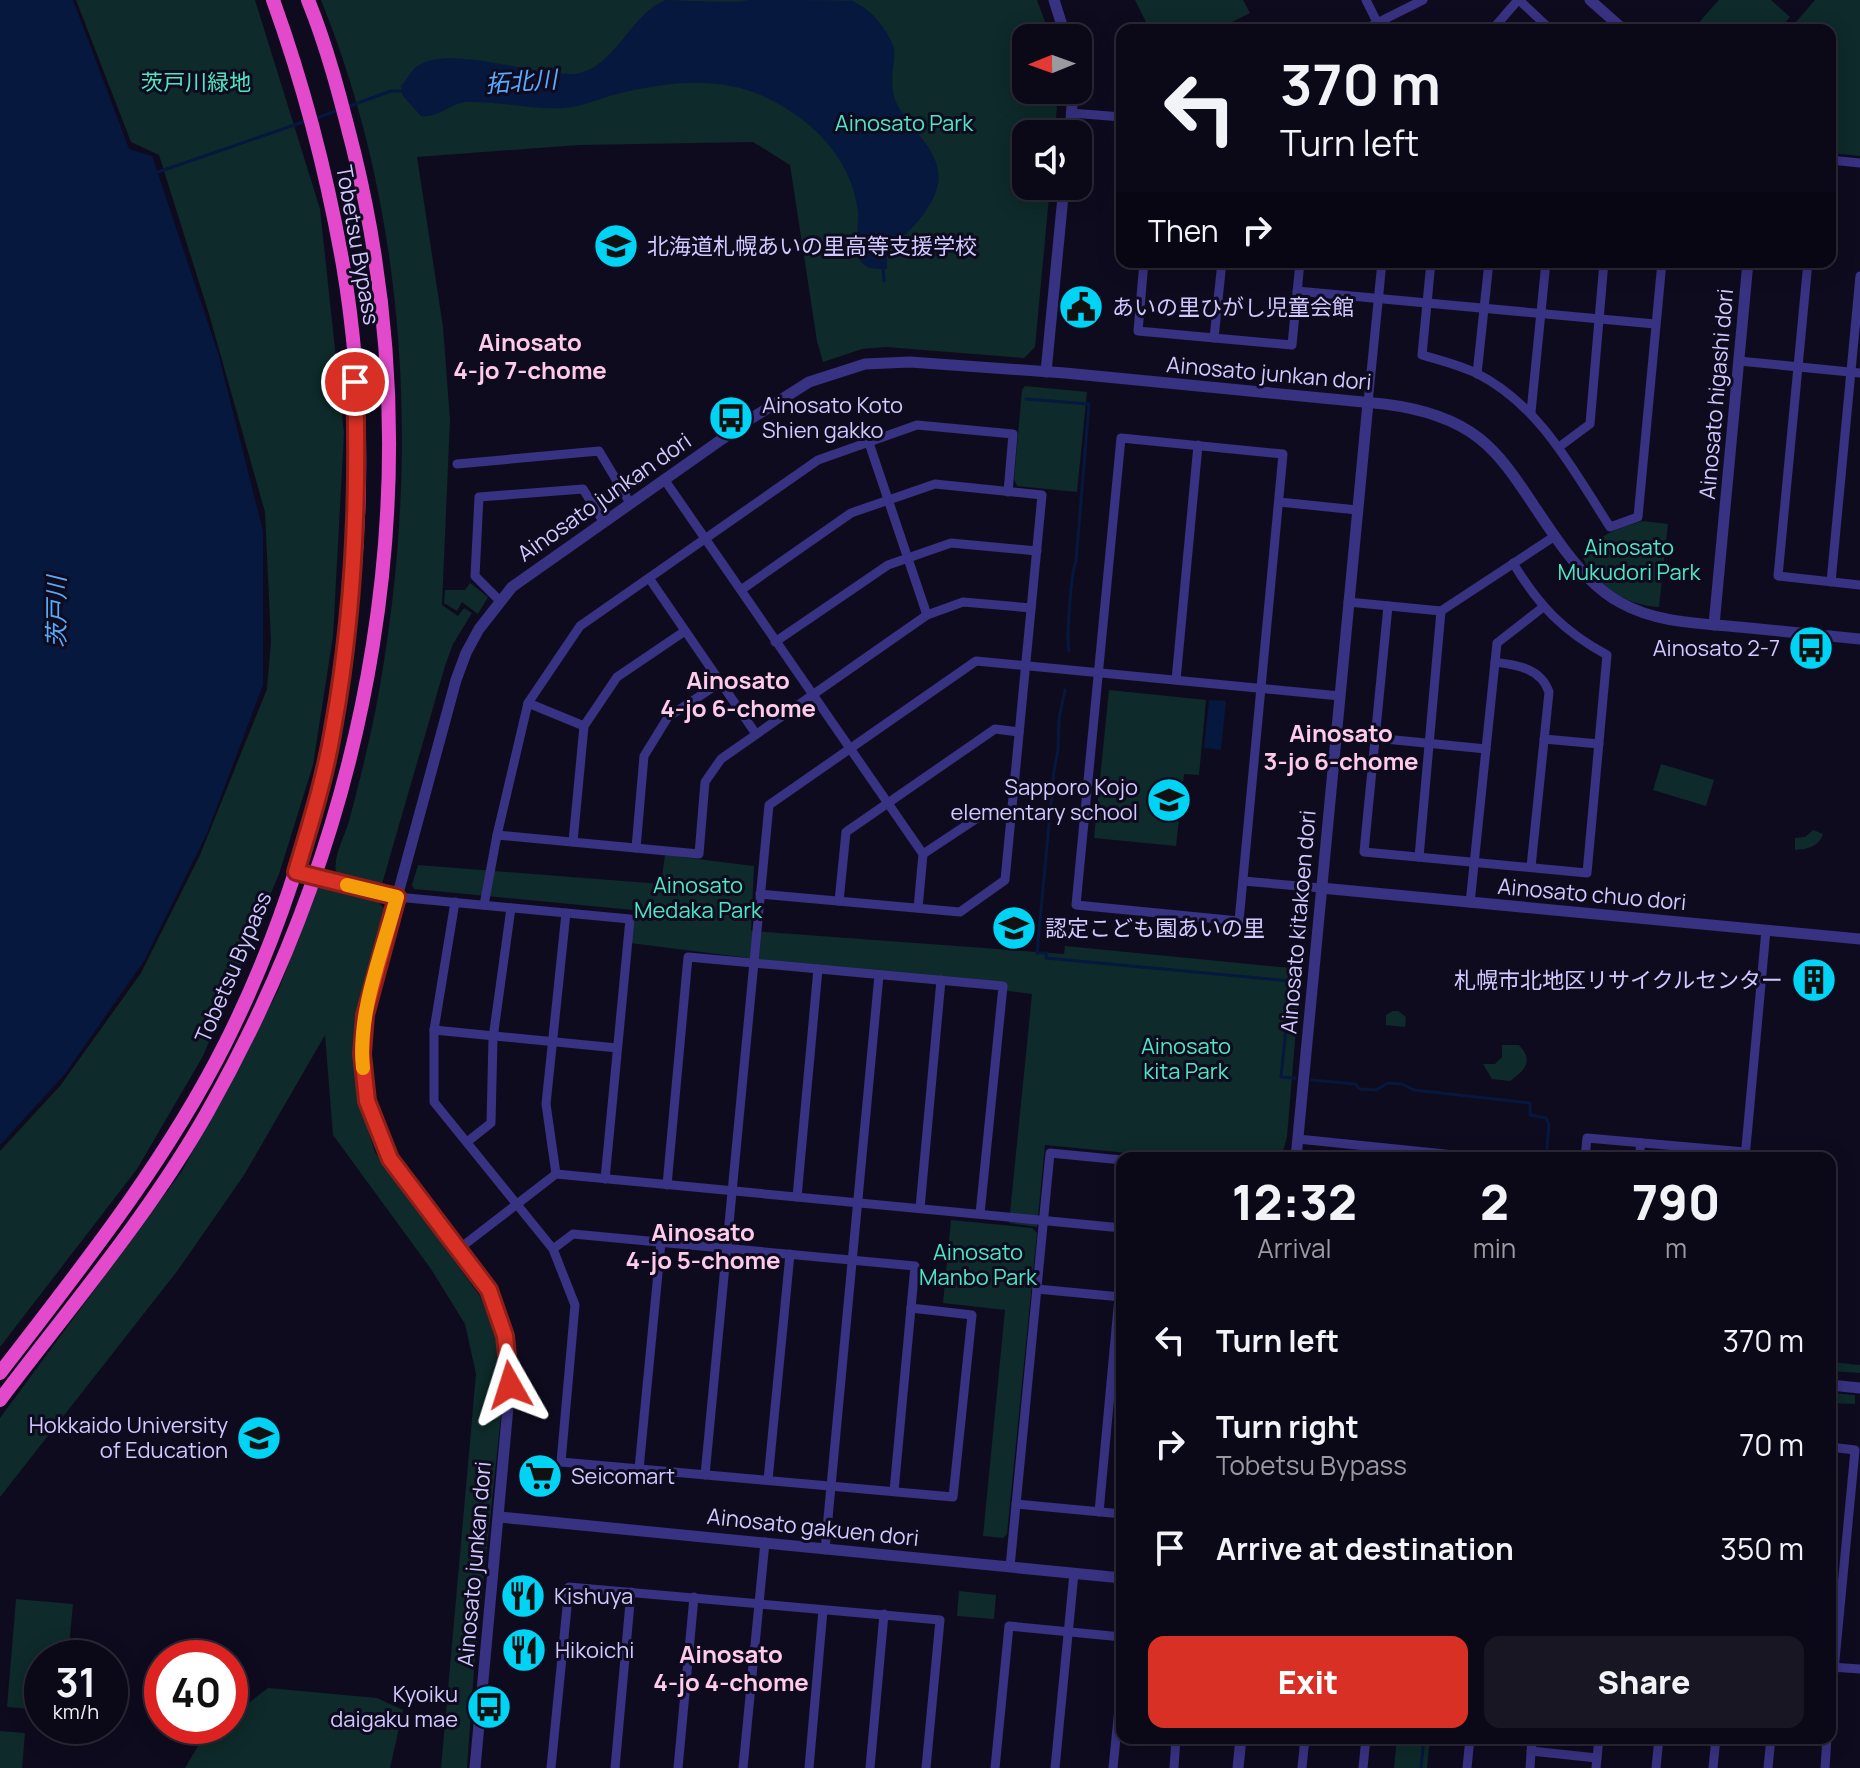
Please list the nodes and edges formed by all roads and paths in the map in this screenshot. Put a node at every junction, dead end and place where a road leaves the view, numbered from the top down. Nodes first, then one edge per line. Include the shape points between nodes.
1 (273, 0) edge
2 (308, 0) edge
3 (1054, 0) edge
4 (1366, 0) edge
5 (1423, 0) edge
6 (1518, 0) edge
7 (1590, 0) edge
8 (1062, 24) edge
9 (1378, 24) edge
10 (1384, 24) edge
11 (1497, 24) edge
12 (1544, 24) edge
13 (1613, 24) edge
14 (1072, 104) edge
15 (1071, 113) junction
16 (1116, 117) edge
17 (1071, 120) edge
18 (1836, 161) edge
19 (1860, 163) edge
20 (1063, 200) edge
21 (1143, 268) edge
22 (1221, 268) edge
23 (1299, 268) edge
24 (1381, 268) edge
25 (1430, 268) edge
26 (1488, 268) edge
27 (1546, 268) edge
28 (1603, 268) edge
29 (1661, 268) edge
30 (1747, 268) edge
31 (1807, 268) edge
32 (1860, 276) edge
33 (1297, 291) junction
34 (1378, 299) junction
35 (1427, 303) junction
36 (1485, 308) junction
37 (1542, 314) junction
38 (1598, 319) junction
39 (1655, 324) junction
40 (1214, 338) junction
41 (1739, 361) junction
42 (1798, 367) junction
43 (1046, 372) junction
44 (1855, 373) edge
45 (1477, 374) junction
46 (1368, 403) junction
47 (1531, 412) junction
48 (869, 443) junction
49 (1198, 445) junction
50 (1559, 447) junction
51 (457, 464) dead end
52 (664, 479) junction
53 (1008, 492) junction
54 (889, 501) junction
55 (1279, 502) junction
56 (630, 503) junction
57 (1357, 510) junction
58 (603, 521) junction
59 (1555, 536) junction
60 (706, 539) junction
61 (1037, 551) junction
62 (908, 558) junction
63 (1513, 563) junction
64 (649, 578) junction
65 (1831, 582) junction
66 (1860, 585) edge
67 (741, 590) junction
68 (500, 601) junction
69 (1348, 602) junction
70 (1388, 606) junction
71 (1031, 608) junction
72 (1542, 608) junction
73 (1441, 611) junction
74 (927, 615) junction
75 (1714, 625) junction
76 (685, 631) junction
77 (1860, 639) edge
78 (775, 642) junction
79 (1495, 662) junction
80 (1026, 666) junction
81 (1098, 673) junction
82 (1176, 680) junction
83 (721, 682) junction
84 (1262, 689) junction
85 (812, 695) junction
86 (1340, 696) junction
87 (528, 703) junction
88 (584, 726) junction
89 (1019, 732) junction
90 (756, 734) junction
91 (1375, 738) junction
92 (1544, 739) junction
93 (1430, 743) junction
94 (1599, 744) junction
95 (849, 749) junction
96 (1486, 749) junction
97 (887, 803) junction
98 (1012, 813) junction
99 (497, 835) junction
100 (573, 842) junction
101 (636, 848) junction
102 (923, 854) junction
103 (1419, 857) junction
104 (1475, 863) junction
105 (1531, 867) junction
106 (296, 872) junction
107 (314, 876) junction
108 (1243, 881) junction
109 (1321, 888) junction
110 (760, 894) junction
111 (397, 897) junction
112 (839, 901) junction
113 (455, 902) junction
114 (1470, 903) junction
115 (484, 905) junction
116 (511, 908) junction
117 (918, 908) junction
118 (566, 913) junction
119 (1766, 930) junction
120 (1860, 939) edge
121 (754, 963) junction
122 (818, 969) junction
123 (879, 975) junction
124 (941, 980) junction
125 (434, 1030) junction
126 (493, 1038) junction
127 (553, 1042) junction
128 (617, 1048) junction
129 (1298, 1139) junction
130 (467, 1142) junction
131 (1641, 1143) junction
132 (1365, 1146) junction
133 (1297, 1152) edge
134 (1364, 1152) edge
135 (1402, 1152) edge
136 (1586, 1152) edge
137 (1640, 1152) edge
138 (1694, 1152) edge
139 (1745, 1152) edge
140 (1116, 1159) edge
141 (556, 1174) junction
142 (605, 1179) junction
143 (667, 1185) junction
144 (732, 1191) junction
145 (797, 1197) junction
146 (858, 1203) junction
147 (517, 1204) junction
148 (920, 1208) junction
149 (980, 1214) junction
150 (1044, 1220) junction
151 (1116, 1227) edge
152 (661, 1242) junction
153 (460, 1248) junction
154 (727, 1248) junction
155 (553, 1249) junction
156 (790, 1254) junction
157 (853, 1260) junction
158 (1037, 1289) junction
159 (1116, 1297) edge
160 (911, 1308) junction
161 (1116, 1338) edge
162 (0, 1373) edge
163 (1836, 1386) edge
164 (1860, 1388) edge
165 (0, 1400) edge
166 (1836, 1448) edge
167 (639, 1469) junction
168 (705, 1475) junction
169 (768, 1480) junction
170 (831, 1486) junction
171 (894, 1491) junction
172 (1016, 1504) junction
173 (1099, 1512) junction
174 (1116, 1513) edge
175 (499, 1517) junction
176 (765, 1542) junction
177 (825, 1550) junction
178 (1010, 1567) junction
179 (1074, 1573) junction
180 (1116, 1577) edge
181 (631, 1592) junction
182 (694, 1597) junction
183 (758, 1602) junction
184 (823, 1610) junction
185 (884, 1614) junction
186 (1836, 1629) edge
187 (1068, 1632) junction
188 (1116, 1636) edge
189 (1836, 1667) edge
190 (1860, 1669) edge
191 (1116, 1738) edge
192 (1176, 1744) edge
193 (1240, 1744) edge
194 (1304, 1744) edge
195 (1365, 1744) edge
196 (1469, 1744) edge
197 (1532, 1744) edge
198 (1658, 1744) edge
199 (1715, 1744) edge
200 (1770, 1744) edge
201 (1827, 1744) edge
202 (1531, 1751) junction
203 (1597, 1763) edge
204 (475, 1768) edge
205 (551, 1768) edge
206 (615, 1768) edge
207 (678, 1768) edge
208 (743, 1768) edge
209 (809, 1768) edge
210 (870, 1768) edge
211 (926, 1768) edge
212 (995, 1768) edge
213 (1055, 1768) edge
214 (1113, 1768) edge
215 (1174, 1768) edge
216 (1238, 1768) edge
217 (1302, 1768) edge
218 (1363, 1768) edge
219 (1467, 1768) edge
220 (1530, 1768) edge
221 (1656, 1768) edge
222 (1713, 1768) edge
223 (1768, 1768) edge
224 (1825, 1768) edge

1 - 106 highway, Tobetsu Bypass via 311,120 343,267 358,478 352,596 333,729
2 - 107 highway, Tobetsu Bypass via 343,108 378,266 390,388 390,484 380,603 344,783
3 - 8 street
4 - 9 street
5 - 10 street
6 - 11 street
6 - 12 street
7 - 13 street
14 - 15 street
15 - 16 street
15 - 17 street
18 - 19 street
20 - 43 street
21 - 40 street via 1138,331
22 - 40 street
23 - 33 street
24 - 34 street
25 - 35 street
26 - 36 street
27 - 37 street
28 - 38 street
29 - 39 street
30 - 41 street, Ainosato higashi dori
31 - 42 street
32 - 44 street
33 - 34 street
33 - 40 street via 1292,345
34 - 35 street
34 - 46 street
35 - 36 street
35 - 45 street via 1422,355
36 - 37 street
36 - 45 street
37 - 38 street
37 - 47 street
38 - 39 street
38 - 50 street via 1590,424
39 - 50 street via 1638,517 1610,527
41 - 42 street
41 - 75 street, Ainosato higashi dori
42 - 44 street
42 - 65 street via 1778,576
43 - 46 street, Ainosato junkan dori
43 - 52 street, Ainosato junkan dori via 865,364 809,382
44 - 65 street
45 - 47 street
46 - 57 street, Ainosato kitakoen dori
46 - 59 street, Ainosato junkan dori via 1430,412 1467,429 1510,468
47 - 50 street
48 - 53 street via 917,425 1013,434
48 - 54 street
48 - 60 street via 818,460
49 - 55 street via 1283,454
49 - 81 street via 1121,438
49 - 82 street
51 - 56 street via 599,451
52 - 56 street, Ainosato junkan dori
52 - 60 street
53 - 54 street via 935,484
53 - 61 street via 1042,495
54 - 62 street
54 - 67 street via 851,513
55 - 57 street
55 - 84 street
56 - 58 street, Ainosato junkan dori
57 - 69 street, Ainosato kitakoen dori
58 - 68 street, Ainosato junkan dori
58 - 68 street via 583,489 479,497 475,576
59 - 63 street
59 - 75 street, Ainosato junkan dori via 1583,574 1621,603 1673,621
60 - 64 street
60 - 67 street
61 - 62 street via 951,543
61 - 71 street
62 - 74 street
62 - 78 street via 888,565
63 - 72 street
63 - 73 street
64 - 76 street
64 - 87 street via 580,626
65 - 66 street
67 - 78 street
68 - 111 street, Ainosato junkan dori via 472,641 456,680
69 - 70 street
69 - 86 street, Ainosato kitakoen dori
70 - 73 street
70 - 91 street
71 - 74 street via 963,602
71 - 80 street
72 - 79 street via 1500,639
72 - 94 street via 1607,655
73 - 93 street
74 - 85 street
75 - 77 street, Ainosato junkan dori
76 - 83 street
76 - 88 street via 617,677
78 - 85 street
79 - 92 street via 1525,666 1548,688
79 - 96 street
80 - 81 street
80 - 89 street
80 - 95 street via 976,661
81 - 82 street
81 - 108 street via 1076,905 1239,921
82 - 84 street
83 - 90 street
83 - 101 street via 668,717 644,756
84 - 86 street
84 - 108 street
85 - 90 street
85 - 95 street
86 - 109 street, Ainosato kitakoen dori
87 - 88 street
87 - 99 street
88 - 100 street
89 - 97 street via 995,729
89 - 98 street
90 - 101 street via 721,759 705,782 699,854
91 - 93 street
91 - 103 street via 1364,852
92 - 94 street
92 - 105 street
93 - 96 street
93 - 103 street
94 - 105 street via 1587,873
95 - 97 street
95 - 110 street via 769,805
96 - 104 street
97 - 102 street
97 - 112 street via 846,832
98 - 102 street via 988,811
98 - 117 street via 1005,880 960,912
99 - 100 street
99 - 115 street
100 - 101 street
102 - 117 street
103 - 104 street
104 - 105 street
104 - 114 street
106 - 107 street
106 - 162 highway, Tobetsu Bypass via 225,1045 151,1174
107 - 111 street
107 - 165 highway, Tobetsu Bypass via 269,992 207,1114 165,1183
108 - 109 street
109 - 114 street, Ainosato chuo dori
109 - 129 street, Ainosato kitakoen dori
110 - 112 street
110 - 121 street
111 - 113 street
111 - 153 street, Ainosato junkan dori via 365,1015 367,1101 390,1159
112 - 117 street
113 - 115 street
113 - 125 street
114 - 119 street, Ainosato chuo dori
115 - 116 street
116 - 118 street
116 - 126 street
118 - 127 street
118 - 128 street via 630,919
119 - 120 street, Ainosato chuo dori
119 - 139 street
121 - 122 street
121 - 143 street via 688,957
121 - 144 street
122 - 123 street
122 - 145 street
123 - 124 street
123 - 146 street
124 - 148 street
124 - 149 street via 1003,986
125 - 126 street
125 - 130 street via 434,1102
126 - 127 street
126 - 130 street via 491,1123
127 - 128 street
127 - 141 street via 546,1104
128 - 142 street
129 - 132 street
129 - 133 street, Ainosato kitakoen dori
130 - 147 street
131 - 136 street via 1587,1138
131 - 137 street
131 - 138 street
132 - 134 street
132 - 135 street
140 - 150 street via 1050,1153
141 - 142 street
141 - 147 street
142 - 143 street
143 - 144 street
144 - 145 street
144 - 154 street
145 - 146 street
146 - 148 street
146 - 157 street
147 - 153 street
147 - 155 street
148 - 149 street
149 - 150 street
150 - 151 street
150 - 158 street
152 - 154 street
152 - 155 street via 573,1234
152 - 167 street
153 - 175 street, Ainosato junkan dori via 489,1290 509,1361
154 - 156 street
154 - 168 street
155 - 167 street via 575,1305 561,1462
156 - 157 street
156 - 169 street
157 - 160 street via 915,1266
157 - 170 street
158 - 159 street
158 - 172 street
160 - 171 street
160 - 171 street via 972,1315 953,1497
161 - 173 street
163 - 164 street
166 - 186 street via 1855,1450
167 - 168 street
168 - 169 street
169 - 170 street
170 - 171 street
170 - 177 street
172 - 173 street
172 - 178 street
173 - 174 street
175 - 176 street, Ainosato gakuen dori
175 - 204 street, Ainosato junkan dori
176 - 177 street, Ainosato gakuen dori
176 - 183 street
177 - 178 street, Ainosato gakuen dori
178 - 179 street, Ainosato gakuen dori
179 - 180 street, Ainosato gakuen dori
179 - 187 street
181 - 182 street
181 - 205 street via 569,1587
181 - 206 street
182 - 183 street
182 - 207 street
183 - 184 street
183 - 208 street
184 - 185 street
184 - 209 street
185 - 210 street
185 - 211 street via 940,1620
187 - 188 street
187 - 212 street via 1009,1626
187 - 213 street
189 - 190 street
191 - 214 street
192 - 215 street
193 - 216 street
194 - 217 street
195 - 218 street
196 - 219 street
197 - 202 street
198 - 221 street
199 - 222 street
200 - 223 street
201 - 224 street
202 - 203 street
202 - 220 street

